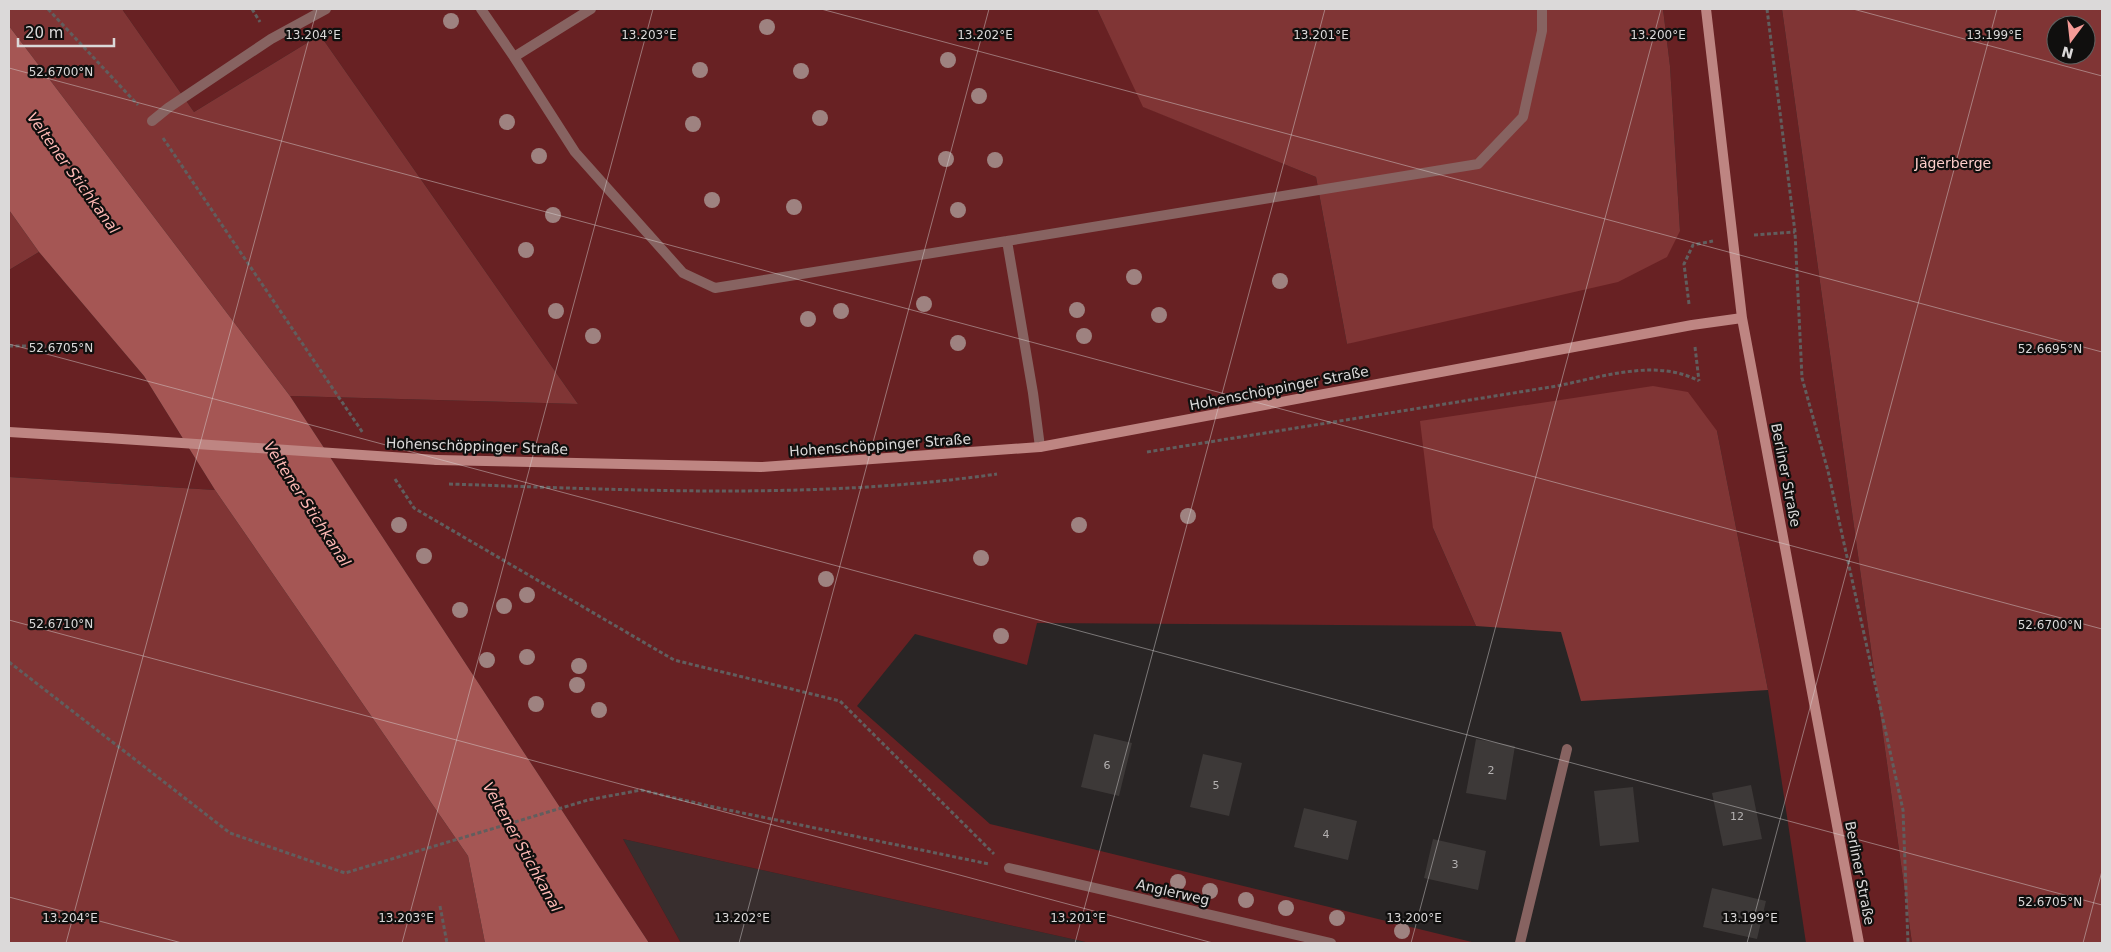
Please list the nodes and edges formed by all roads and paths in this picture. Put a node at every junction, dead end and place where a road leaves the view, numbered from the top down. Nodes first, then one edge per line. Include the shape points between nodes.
1 (326, 9) edge
2 (481, 9) edge
3 (591, 9) edge
4 (1542, 9) edge
5 (1706, 9) edge
6 (1767, 9) edge
7 (514, 57) junction
8 (152, 121) dead end
9 (1008, 241) junction
10 (1742, 318) junction
11 (9, 346) edge
12 (70, 346) dead end
13 (9, 432) edge
14 (1040, 447) junction
15 (9, 662) edge
16 (1567, 749) dead end
17 (1009, 868) joint
18 (440, 906) dead end
19 (447, 943) edge
20 (1331, 943) edge
21 (1520, 943) edge
22 (1859, 943) edge
23 (1908, 943) edge

1 - 8 street via 271,39
2 - 7 street
3 - 7 street
4 - 9 street via 1542,31 1523,117 1478,164
5 - 10 main road, Berliner Straße
6 - 23 path via 1795,232 1802,378 1828,471 1903,810
7 - 9 street via 575,152 683,273 716,288
9 - 14 street
10 - 14 main road, Hohenschöppinger Straße
10 - 22 main road, Berliner Straße
11 - 12 path
13 - 14 main road, Hohenschöppinger Straße, bridge via 437,460 761,466
15 - 17 path via 230,833 345,872 588,800 641,790
16 - 21 street
17 - 20 street, Anglerweg
18 - 19 path

